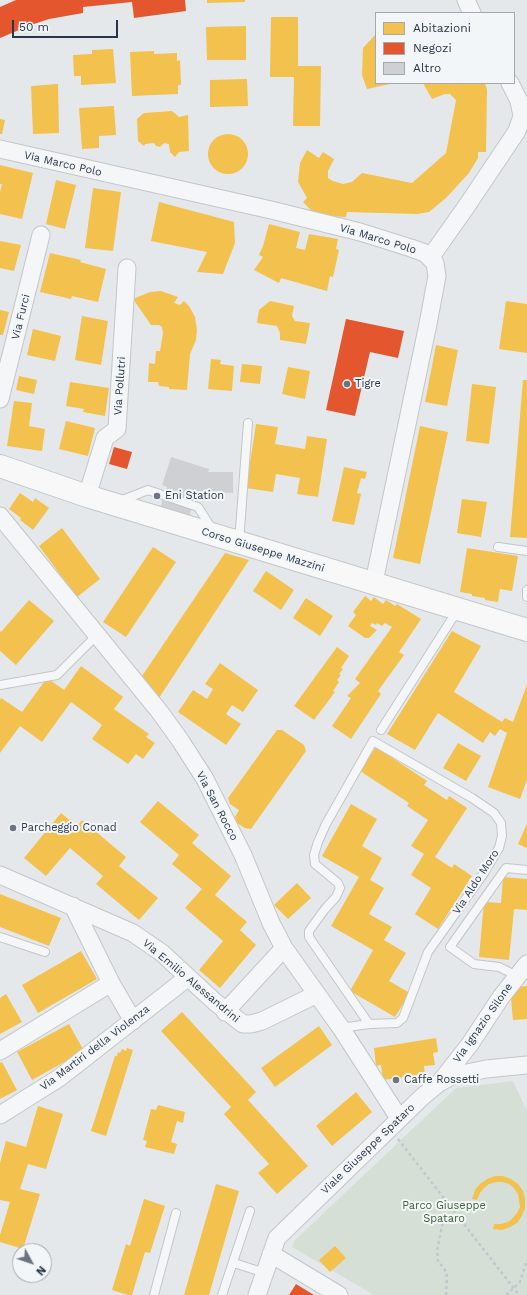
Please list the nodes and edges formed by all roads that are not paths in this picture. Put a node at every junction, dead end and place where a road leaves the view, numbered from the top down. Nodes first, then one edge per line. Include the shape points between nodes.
1 (466, 0) edge
2 (472, 12) edge
3 (510, 84) edge
4 (0, 149) edge
5 (41, 235) dead end
6 (430, 258) junction
7 (127, 268) dead end
8 (0, 399) edge
9 (248, 423) dead end
10 (0, 466) edge
11 (87, 496) junction
12 (0, 516) edge
13 (239, 543) junction
14 (498, 547) dead end
15 (527, 551) edge
16 (374, 582) junction
17 (527, 590) edge
18 (527, 597) edge
19 (457, 610) junction
20 (526, 628) edge
21 (97, 635) junction
22 (0, 685) edge
23 (381, 730) dead end
24 (527, 870) edge
25 (0, 875) edge
26 (73, 906) junction
27 (0, 937) edge
28 (284, 948) junction
29 (45, 952) dead end
30 (527, 964) edge
31 (515, 977) junction
32 (188, 978) junction
33 (111, 983) junction
34 (317, 994) junction
35 (225, 1012) junction
36 (133, 1021) junction
37 (369, 1024) junction
38 (341, 1028) junction
39 (0, 1051) edge
40 (527, 1065) edge
41 (439, 1083) junction
42 (0, 1115) edge
43 (394, 1123) junction
44 (250, 1211) dead end
45 (176, 1213) dead end
46 (271, 1254) junction
47 (234, 1263) junction
48 (264, 1273) junction
49 (154, 1295) edge
50 (222, 1295) edge
51 (257, 1295) edge
52 (339, 1295) edge

1 - 2 street
3 - 6 street via 519,101 522,116 517,132
4 - 6 street, Via Marco Polo via 360,232 411,248
5 - 8 street, Via Furci
6 - 16 street, Via Marco Polo via 435,263 437,276
7 - 11 street, Via Pollutri via 117,429 105,438
9 - 13 lane
10 - 11 main road, Corso Giuseppe Mazzini
11 - 13 main road, Corso Giuseppe Mazzini
12 - 21 street, Via San Rocco
13 - 16 main road, Corso Giuseppe Mazzini
14 - 15 lane
16 - 19 main road, Corso Giuseppe Mazzini
17 - 18 lane
19 - 20 main road, Corso Giuseppe Mazzini
19 - 23 lane
21 - 22 lane via 57,675
21 - 28 street, Via San Rocco via 159,711 205,779 243,855 270,923
24 - 31 lane via 506,868 450,947 474,964 499,967
25 - 26 street, Via Emilio Alessandrini
26 - 32 street, Via Emilio Alessandrini via 133,933 162,953
26 - 33 street
27 - 29 lane
28 - 34 street, Via San Rocco
28 - 35 street
30 - 31 street, Via Ignazio Silone
31 - 41 street, Via Ignazio Silone via 470,1044
32 - 35 street, Via Emilio Alessandrini
32 - 36 street, Via Martiri della Violenza
33 - 36 street
33 - 39 street
34 - 35 street, Via Emilio Alessandrini via 251,1024 243,1024
34 - 38 street, Via San Rocco
36 - 42 street, Via Martiri della Violenza via 59,1078
37 - 37 lane, Via Aldo Moro via 398,1023 403,1018 428,952 484,873 499,848 502,836 501,823 494,812 373,741 318,842 314,855 315,864 338,883 340,888 336,898 309,931 309,937
37 - 38 lane, Via Aldo Moro
38 - 43 street, Via San Rocco
40 - 41 street, Viale Giuseppe Spataro via 465,1073
41 - 43 street, Viale Giuseppe Spataro
43 - 46 street, Viale Giuseppe Spataro via 277,1238
44 - 47 lane
45 - 49 lane
46 - 48 street, Viale Giuseppe Spataro
46 - 52 street
47 - 48 lane
47 - 50 lane
48 - 51 street, Viale Giuseppe Spataro

